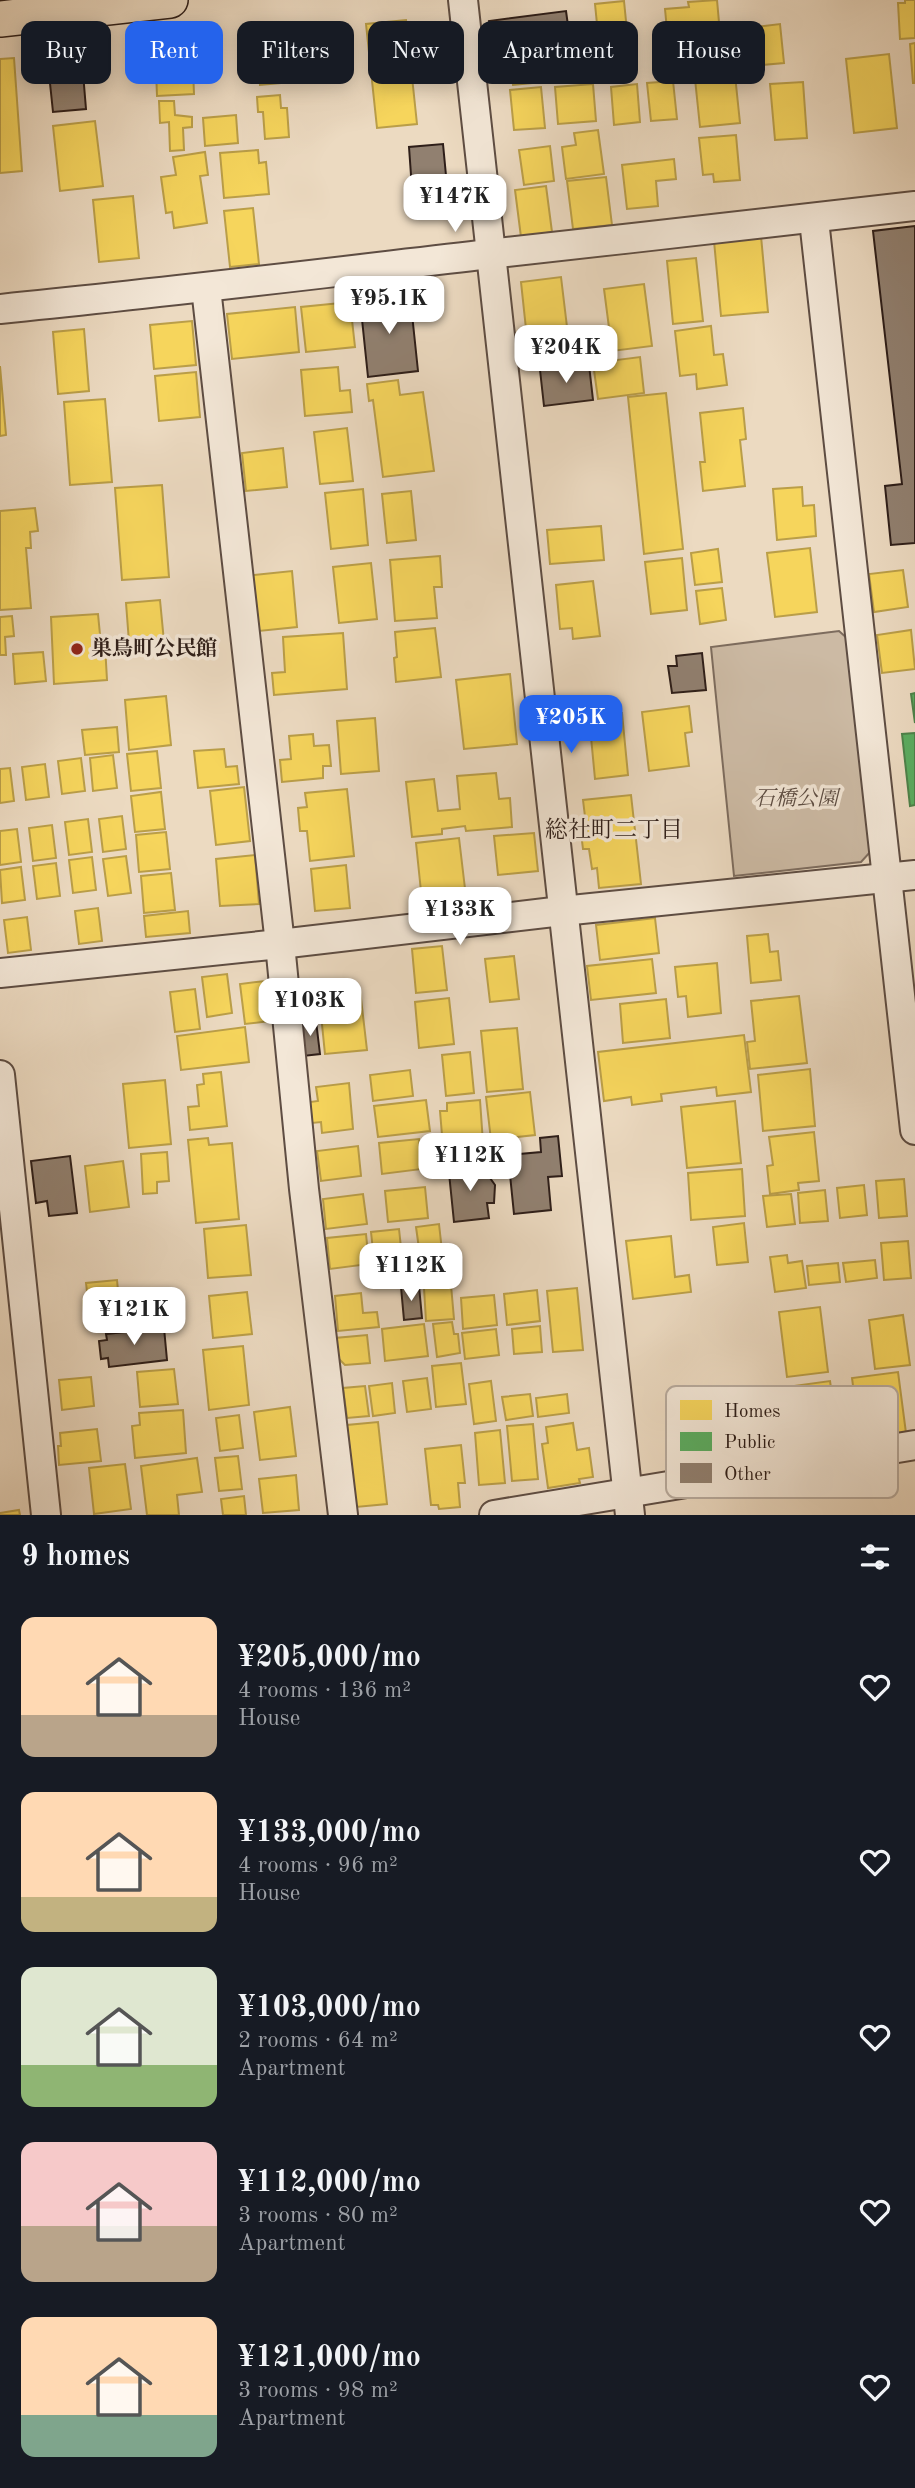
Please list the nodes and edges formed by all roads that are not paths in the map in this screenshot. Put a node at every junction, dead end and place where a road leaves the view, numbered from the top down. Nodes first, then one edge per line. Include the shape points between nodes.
1 (463, 0) edge
2 (156, 1) edge
3 (0, 19) edge
4 (915, 206) edge
5 (814, 220) junction
6 (491, 254) junction
7 (206, 288) junction
8 (0, 309) edge
9 (915, 875) edge
10 (887, 878) junction
11 (562, 911) junction
12 (279, 944) junction
13 (0, 973) edge
14 (0, 1075) edge
15 (915, 1130) edge
16 (666, 1496) edge
17 (629, 1504) edge
18 (46, 1515) edge
19 (343, 1515) edge
20 (494, 1515) edge

1 - 6 street
2 - 3 main road
4 - 5 street
5 - 6 street
5 - 10 street
6 - 7 street
6 - 11 street
7 - 8 street
7 - 12 street
9 - 10 street
10 - 11 street
10 - 15 street
11 - 12 street
11 - 17 street
12 - 13 street
12 - 19 street
14 - 18 street
16 - 17 street
17 - 20 street

